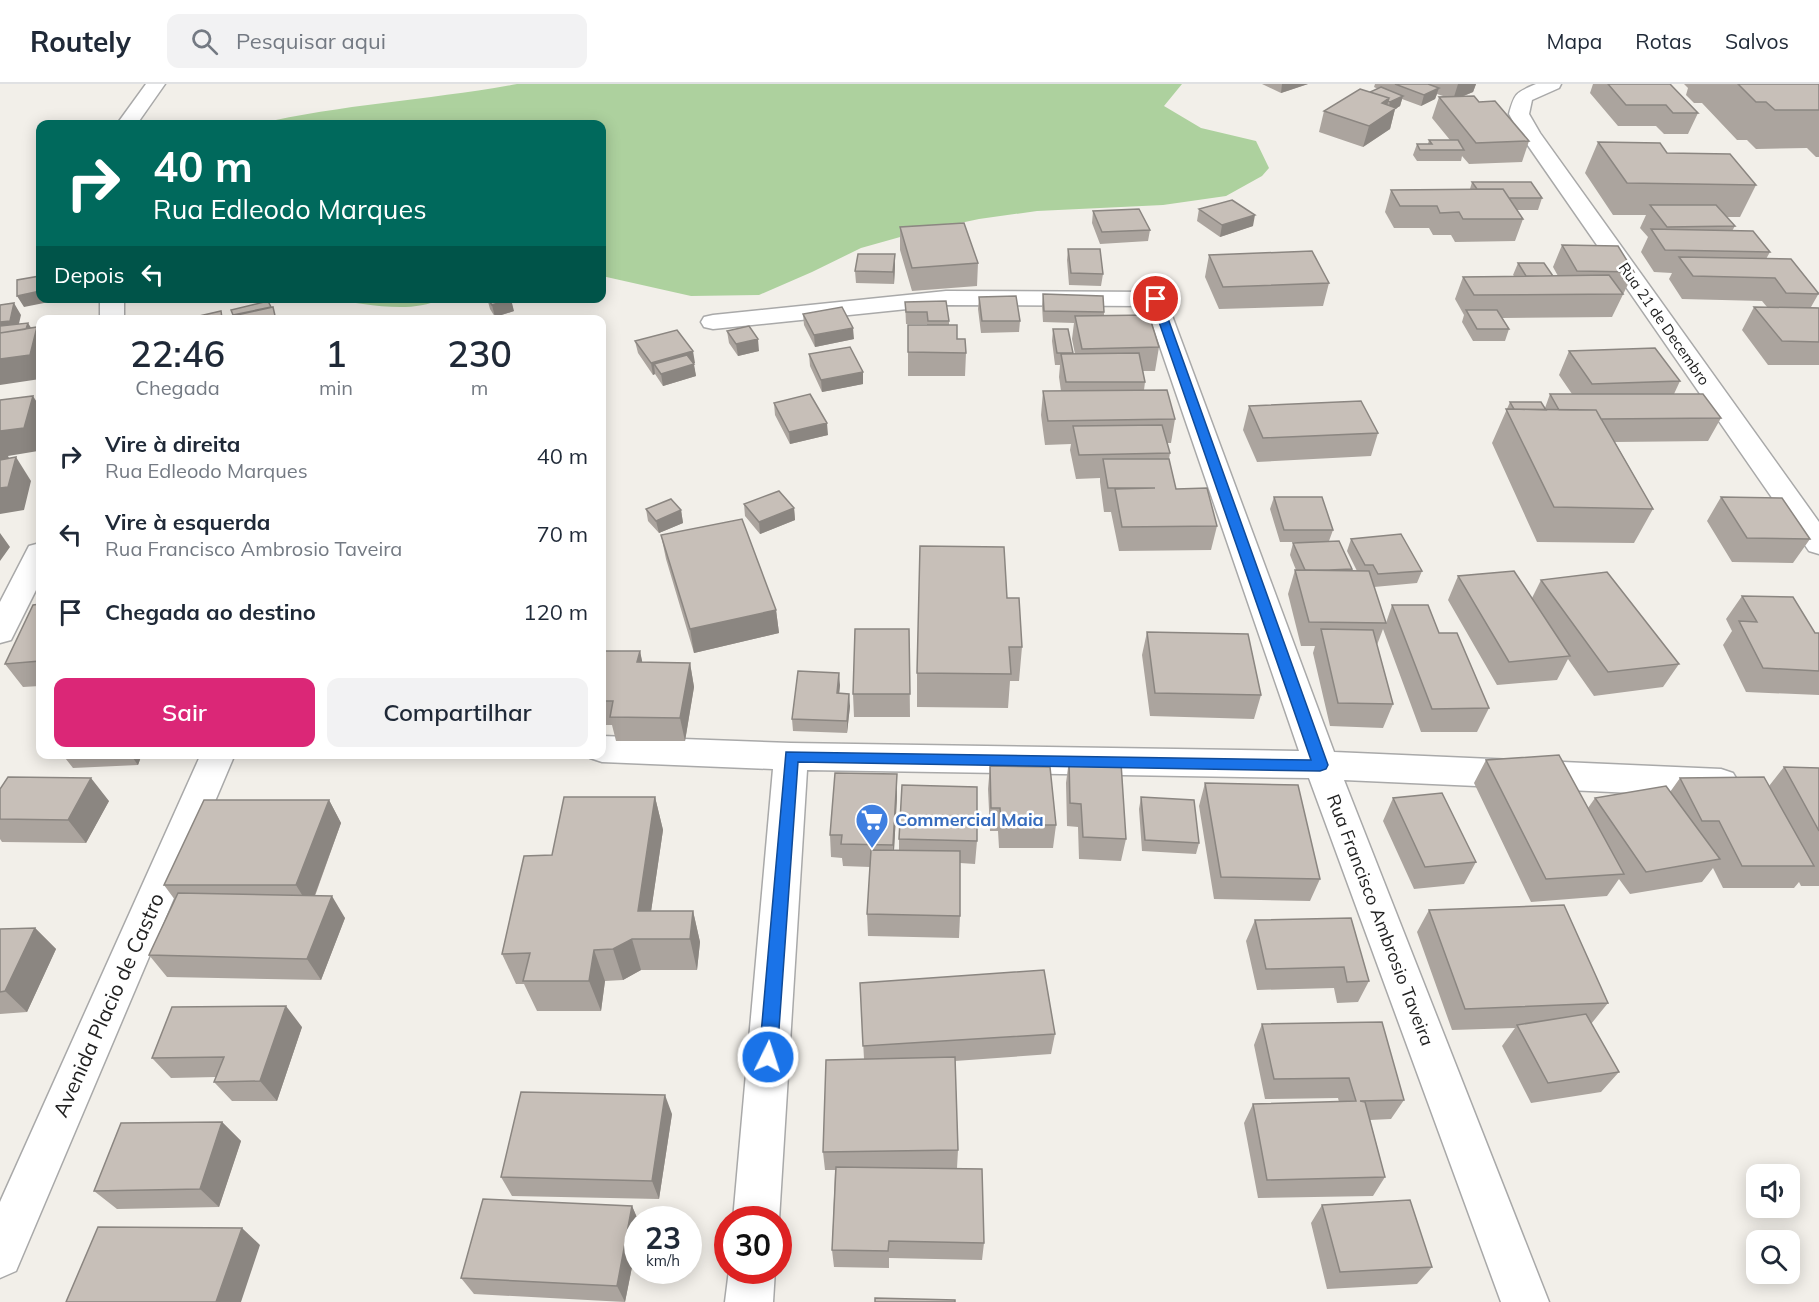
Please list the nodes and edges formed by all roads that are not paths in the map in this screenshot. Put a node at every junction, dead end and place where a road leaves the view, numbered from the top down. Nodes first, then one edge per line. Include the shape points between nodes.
1 (156, 84) edge
2 (1552, 84) edge
3 (130, 120) edge
4 (713, 322) dead end
5 (1819, 544) edge
6 (36, 561) edge
7 (0, 632) edge
8 (606, 749) edge
9 (791, 756) junction
10 (216, 759) edge
11 (1320, 765) junction
12 (1748, 784) edge
13 (757, 1206) edge
14 (0, 1255) edge
15 (751, 1284) edge
16 (749, 1302) edge
17 (1525, 1302) edge

1 - 3 street
2 - 5 street, Rua 21 de Decembro via 1523,97 1519,114 1530,135
4 - 11 street, Rua Francisco Ambrosio Taveira via 946,298 1156,299
6 - 7 street
8 - 9 street
9 - 11 street
9 - 13 street
10 - 14 street, Avenida Placio de Castro
11 - 12 street
11 - 17 street, Rua Francisco Ambrosio Taveira
15 - 16 street

